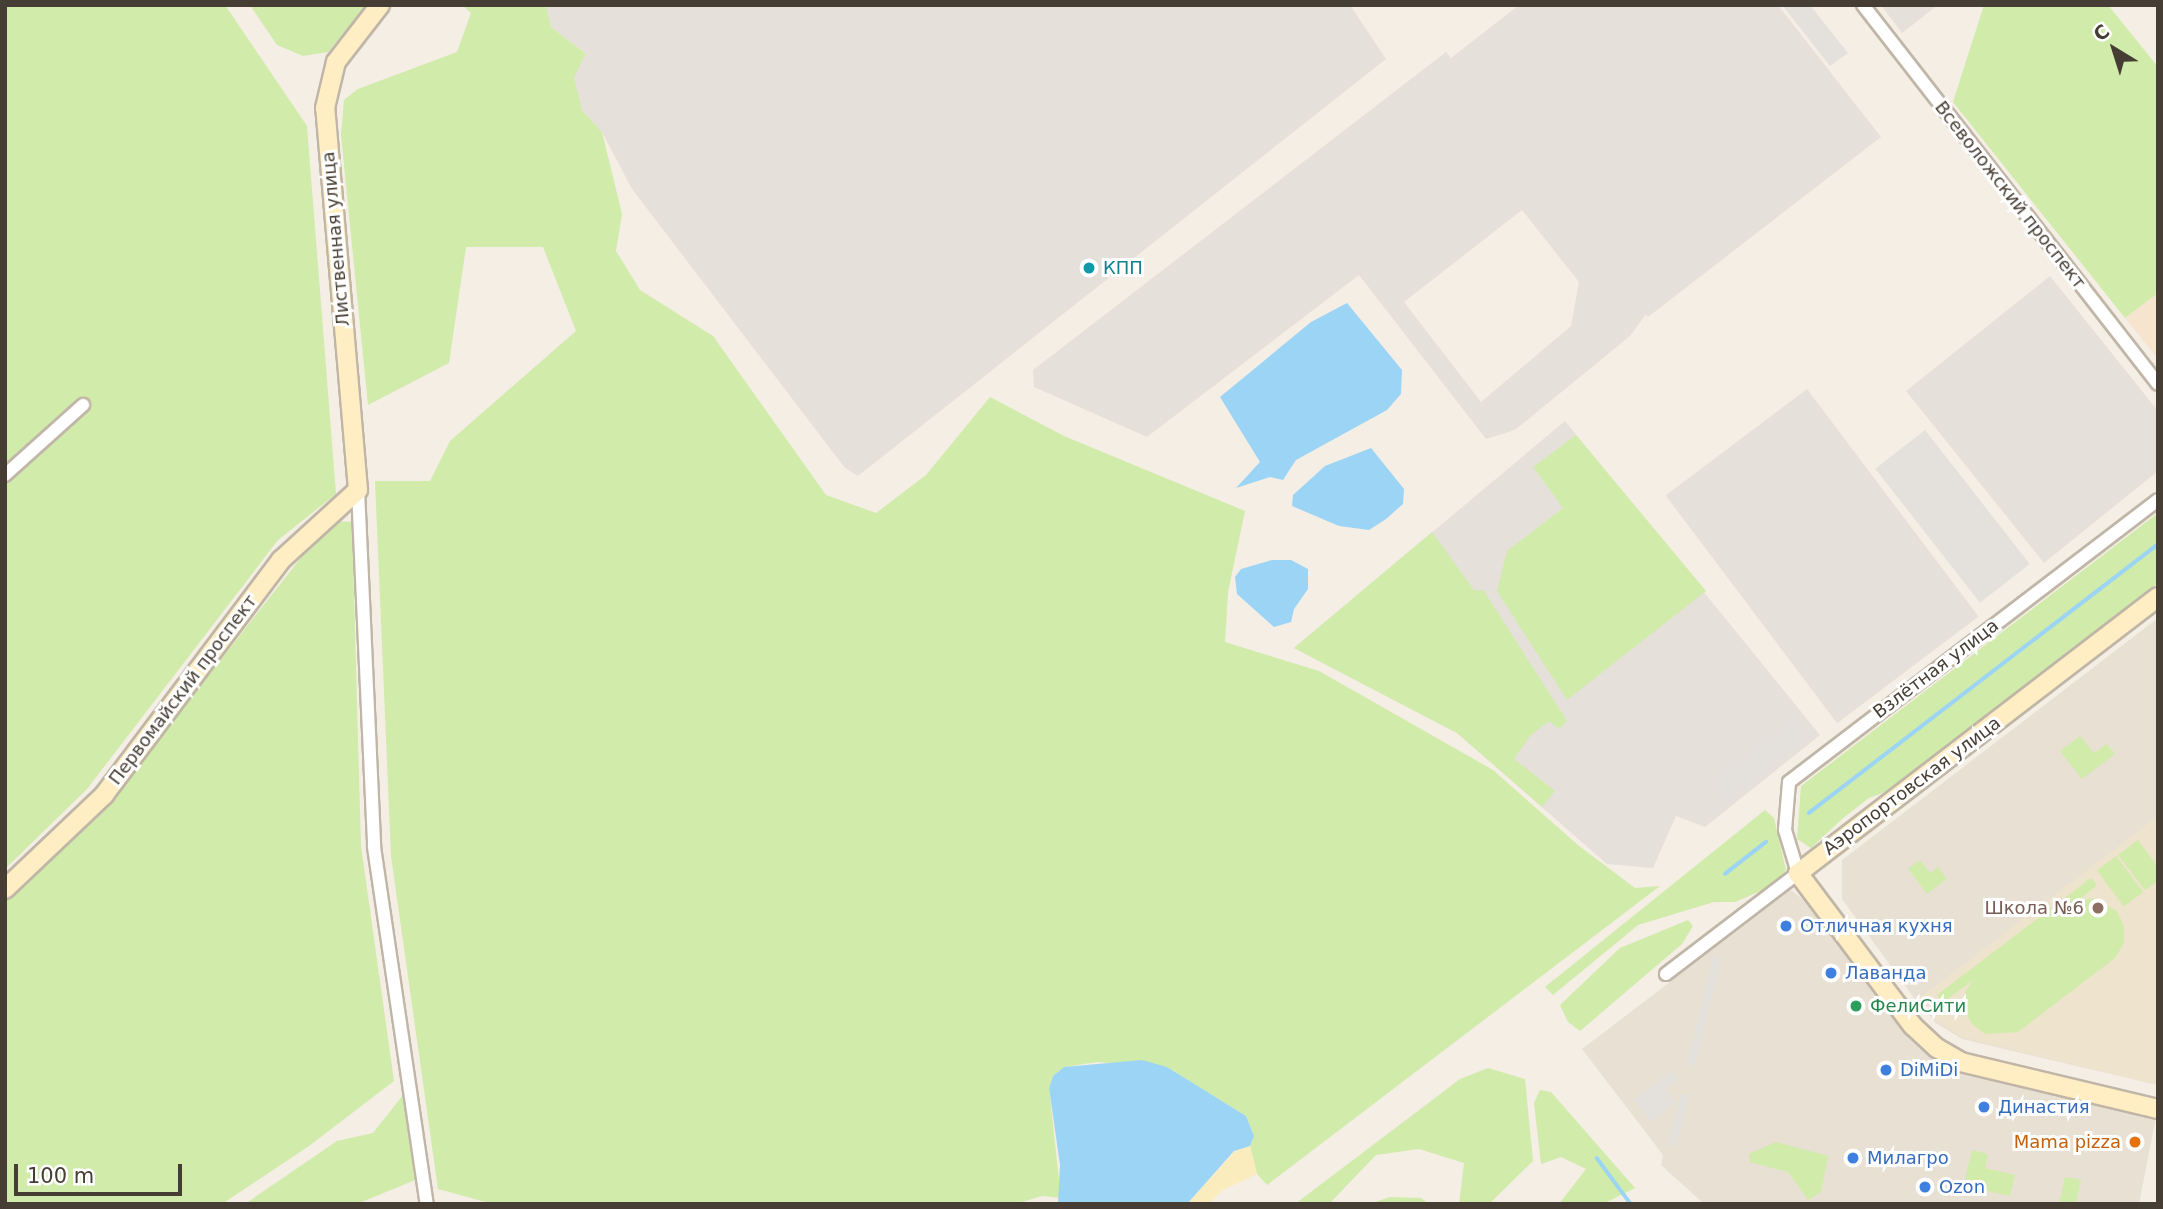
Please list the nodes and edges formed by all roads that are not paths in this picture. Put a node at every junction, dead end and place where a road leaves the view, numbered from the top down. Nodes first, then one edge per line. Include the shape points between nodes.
1 (380, 5) edge
2 (1863, 5) edge
3 (2158, 384) edge
4 (83, 405) dead end
5 (5, 475) edge
6 (358, 489) junction
7 (2158, 500) edge
8 (2158, 597) edge
9 (1798, 873) junction
10 (5, 889) edge
11 (1666, 974) dead end
12 (2158, 1109) edge
13 (427, 1204) edge

1 - 6 street, Лиственная улица via 336,62 326,108
2 - 3 street, Всеволожский проспект
4 - 5 street
6 - 10 street, Первомайский проспект via 281,561 104,795
6 - 13 street via 374,847
7 - 9 street, Взлётная улица via 1789,782 1785,830
8 - 9 street, Аэропортовская улица
9 - 11 street, Аэропортовская улица
9 - 12 street via 1913,1026 1937,1048 1961,1062

